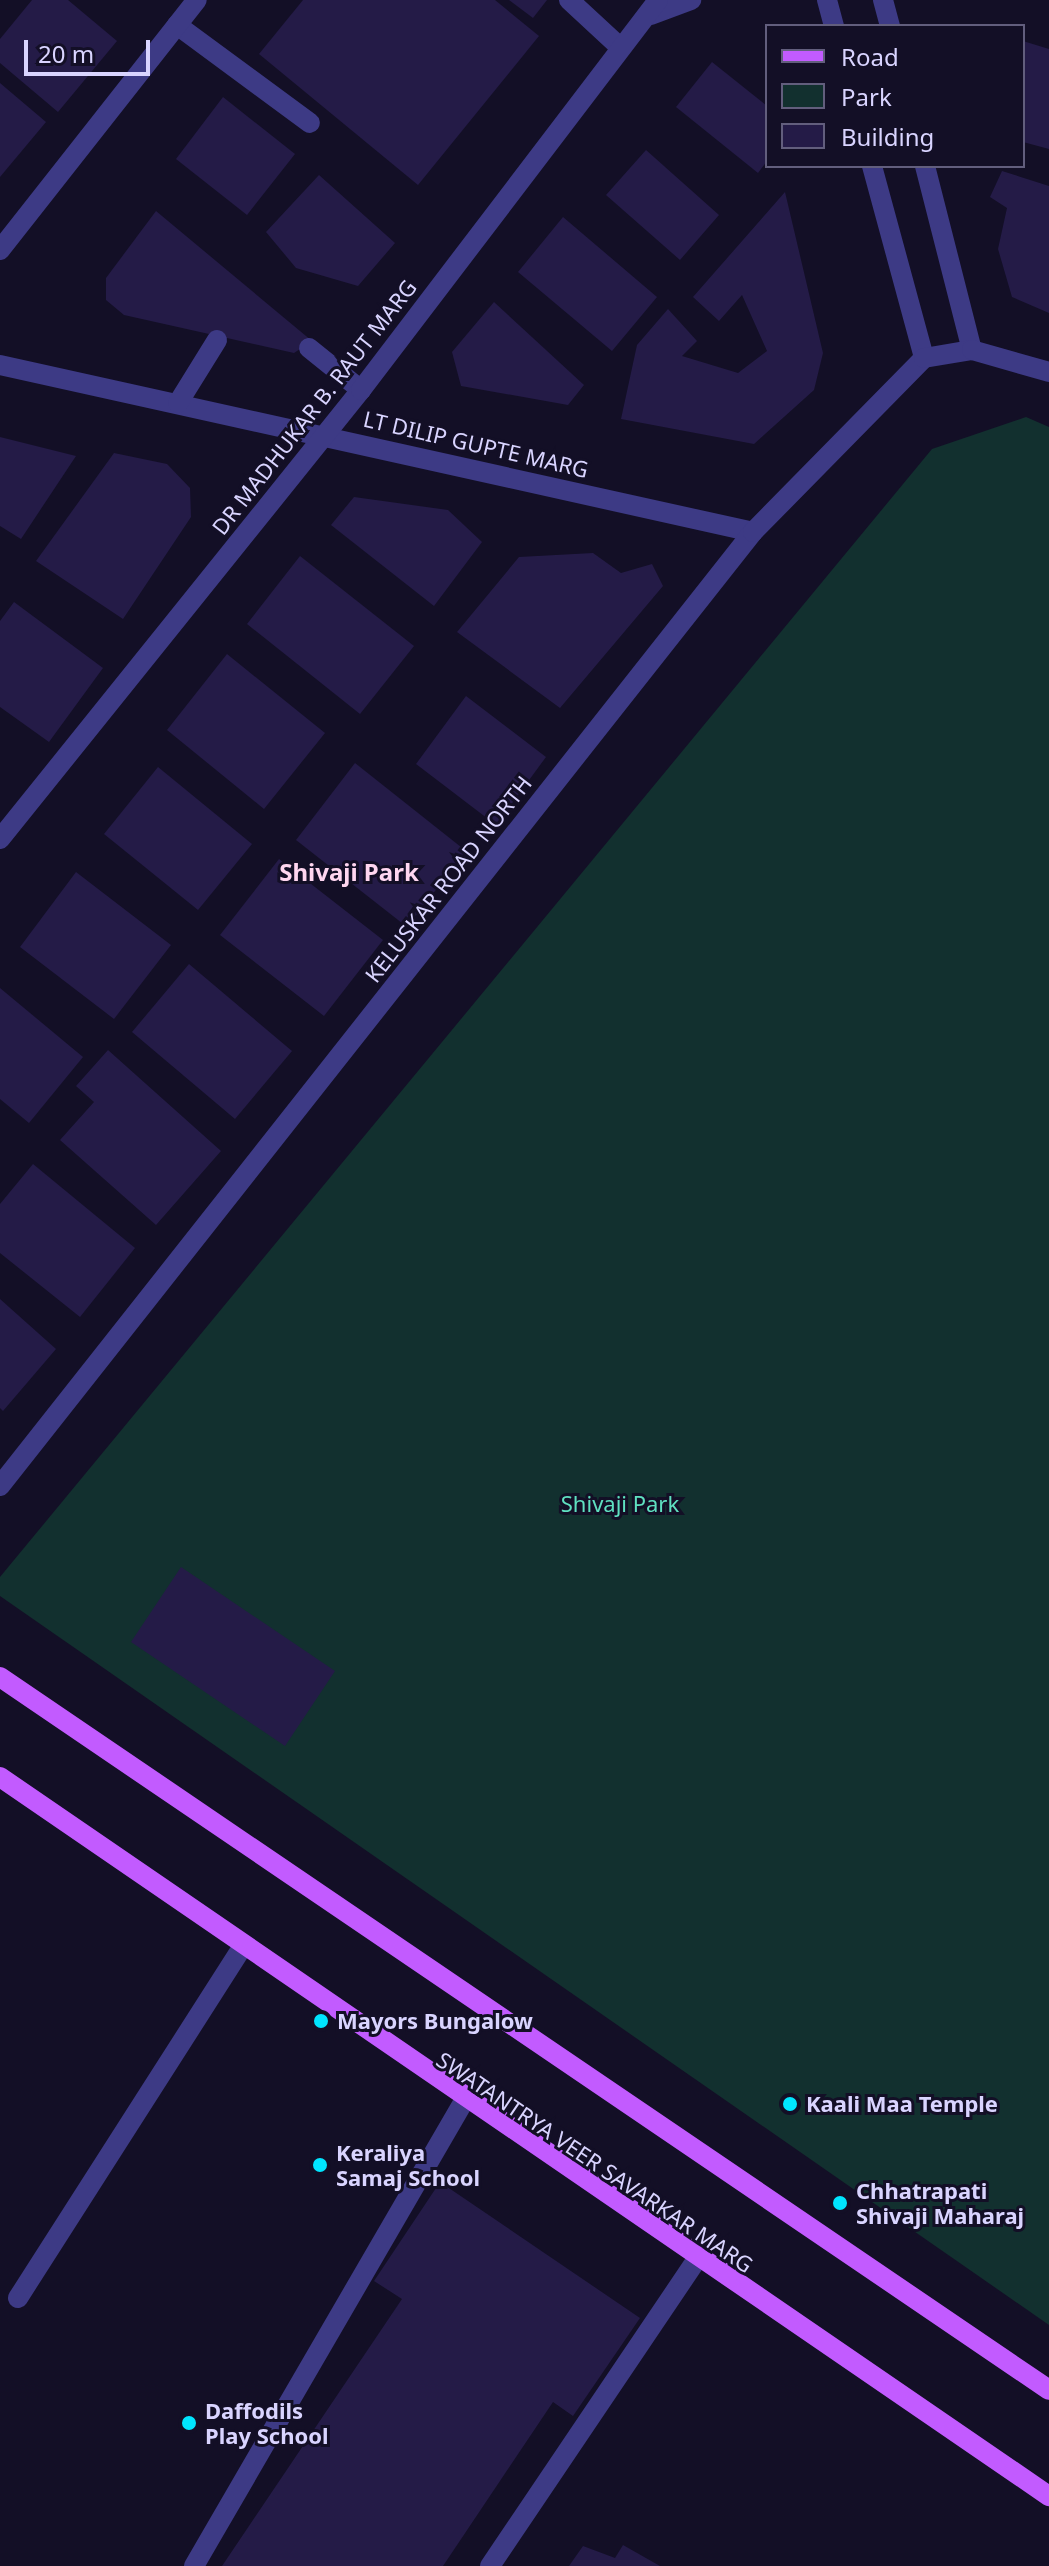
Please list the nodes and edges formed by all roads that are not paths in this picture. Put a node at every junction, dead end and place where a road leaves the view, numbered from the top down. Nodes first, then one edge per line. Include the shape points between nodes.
1 (197, 0) edge
2 (569, 0) edge
3 (691, 0) edge
4 (827, 0) edge
5 (883, 0) edge
6 (655, 7) edge
7 (833, 24) edge
8 (889, 24) edge
9 (177, 25) junction
10 (620, 47) junction
11 (310, 123) dead end
12 (873, 168) edge
13 (926, 168) edge
14 (0, 250) edge
15 (217, 340) dead end
16 (309, 348) dead end
17 (972, 350) junction
18 (924, 358) junction
19 (0, 365) edge
20 (1049, 372) edge
21 (361, 390) junction
22 (178, 403) junction
23 (324, 434) junction
24 (753, 532) junction
25 (0, 839) edge
26 (0, 1486) edge
27 (0, 1677) edge
28 (0, 1777) edge
29 (241, 1949) junction
30 (464, 2101) junction
31 (696, 2261) junction
32 (18, 2298) dead end
33 (1049, 2390) edge
34 (1049, 2496) edge
35 (194, 2566) edge
36 (490, 2566) edge

1 - 9 street
2 - 10 street
3 - 6 street
4 - 7 street
5 - 8 street
6 - 10 street, DR MADHUKAR B. RAUT MARG
9 - 11 street
9 - 14 street
10 - 21 street, DR MADHUKAR B. RAUT MARG
12 - 18 street
13 - 17 street
15 - 22 street
16 - 21 street
17 - 18 street
17 - 20 street
18 - 24 street, KELUSKAR ROAD NORTH
19 - 22 street, LT DILIP GUPTE MARG
21 - 23 street, DR MADHUKAR B. RAUT MARG
22 - 23 street, LT DILIP GUPTE MARG
23 - 24 street, LT DILIP GUPTE MARG
23 - 25 street, DR MADHUKAR B. RAUT MARG
24 - 26 street, KELUSKAR ROAD NORTH
27 - 33 main road
28 - 29 main road, SWATANTRYA VEER SAVARKAR MARG
29 - 30 main road, SWATANTRYA VEER SAVARKAR MARG
29 - 32 street
30 - 31 main road, SWATANTRYA VEER SAVARKAR MARG
30 - 35 street
31 - 34 main road, SWATANTRYA VEER SAVARKAR MARG
31 - 36 street

